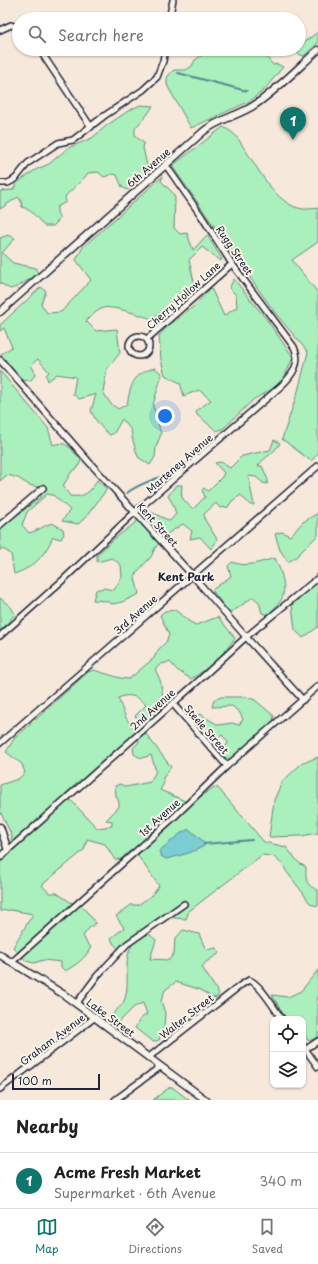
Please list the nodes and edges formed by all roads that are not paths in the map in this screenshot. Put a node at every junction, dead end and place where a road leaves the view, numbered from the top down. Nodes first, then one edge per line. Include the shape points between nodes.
1 (173, 0) edge
2 (170, 12) edge
3 (12, 25) edge
4 (0, 30) edge
5 (318, 50) edge
6 (44, 56) edge
7 (164, 56) edge
8 (91, 126) junction
9 (165, 164) junction
10 (0, 183) edge
11 (232, 264) junction
12 (0, 312) edge
13 (147, 339) junction
14 (292, 343) joint
15 (0, 360) edge
16 (318, 466) edge
17 (43, 488) dead end
18 (135, 512) junction
19 (0, 525) edge
20 (192, 576) junction
21 (318, 578) edge
22 (0, 636) edge
23 (246, 637) junction
24 (318, 686) edge
25 (303, 700) junction
26 (173, 704) junction
27 (0, 743) edge
28 (227, 766) junction
29 (0, 828) edge
30 (8, 850) junction
31 (0, 857) edge
32 (184, 904) dead end
33 (0, 955) edge
34 (12, 962) junction
35 (76, 1004) junction
36 (280, 1016) edge
37 (94, 1018) junction
38 (318, 1041) edge
39 (306, 1047) edge
40 (306, 1051) edge
41 (149, 1057) junction
42 (160, 1066) junction
43 (318, 1067) edge
44 (0, 1089) edge
45 (115, 1100) edge
46 (206, 1100) edge

1 - 2 street
3 - 4 street
5 - 9 street, 6th Avenue via 259,102 214,124
6 - 8 street
7 - 8 street via 157,76 143,90
8 - 10 street via 73,140 58,143 28,163 12,181
9 - 11 street, Rugg Street
9 - 12 street, 6th Avenue
11 - 13 street, Cherry Hollow Lane
11 - 14 street, Rugg Street
13 - 13 street, Cherry Hollow Lane via 141,336 134,337 129,345 131,352 136,356 148,352 150,345
14 - 18 street, Marteney Avenue via 297,360 287,381
15 - 18 street, Kent Street
16 - 20 street, 3rd Avenue
17 - 19 street
18 - 20 street, Kent Street
18 - 22 street, Marteney Avenue
20 - 23 street, Kent Street
20 - 27 street, 3rd Avenue
21 - 23 street, 2nd Avenue
23 - 25 street, Kent Street
23 - 26 street, 2nd Avenue
24 - 25 street, 1st Avenue
25 - 28 street, 1st Avenue
26 - 28 street, Steele Street
26 - 30 street, 2nd Avenue
28 - 34 street, 1st Avenue via 172,819
29 - 30 street
30 - 31 street, 2nd Avenue
32 - 35 street via 127,944 97,976
33 - 34 street, Lake Street
34 - 35 street, Lake Street
35 - 37 street, Lake Street
36 - 41 street, Walter Street via 258,987 251,980 246,981
37 - 41 street, Lake Street
37 - 44 street, Graham Avenue
38 - 39 street
40 - 43 street
41 - 42 street, Lake Street
42 - 45 street
42 - 46 street, Lake Street

